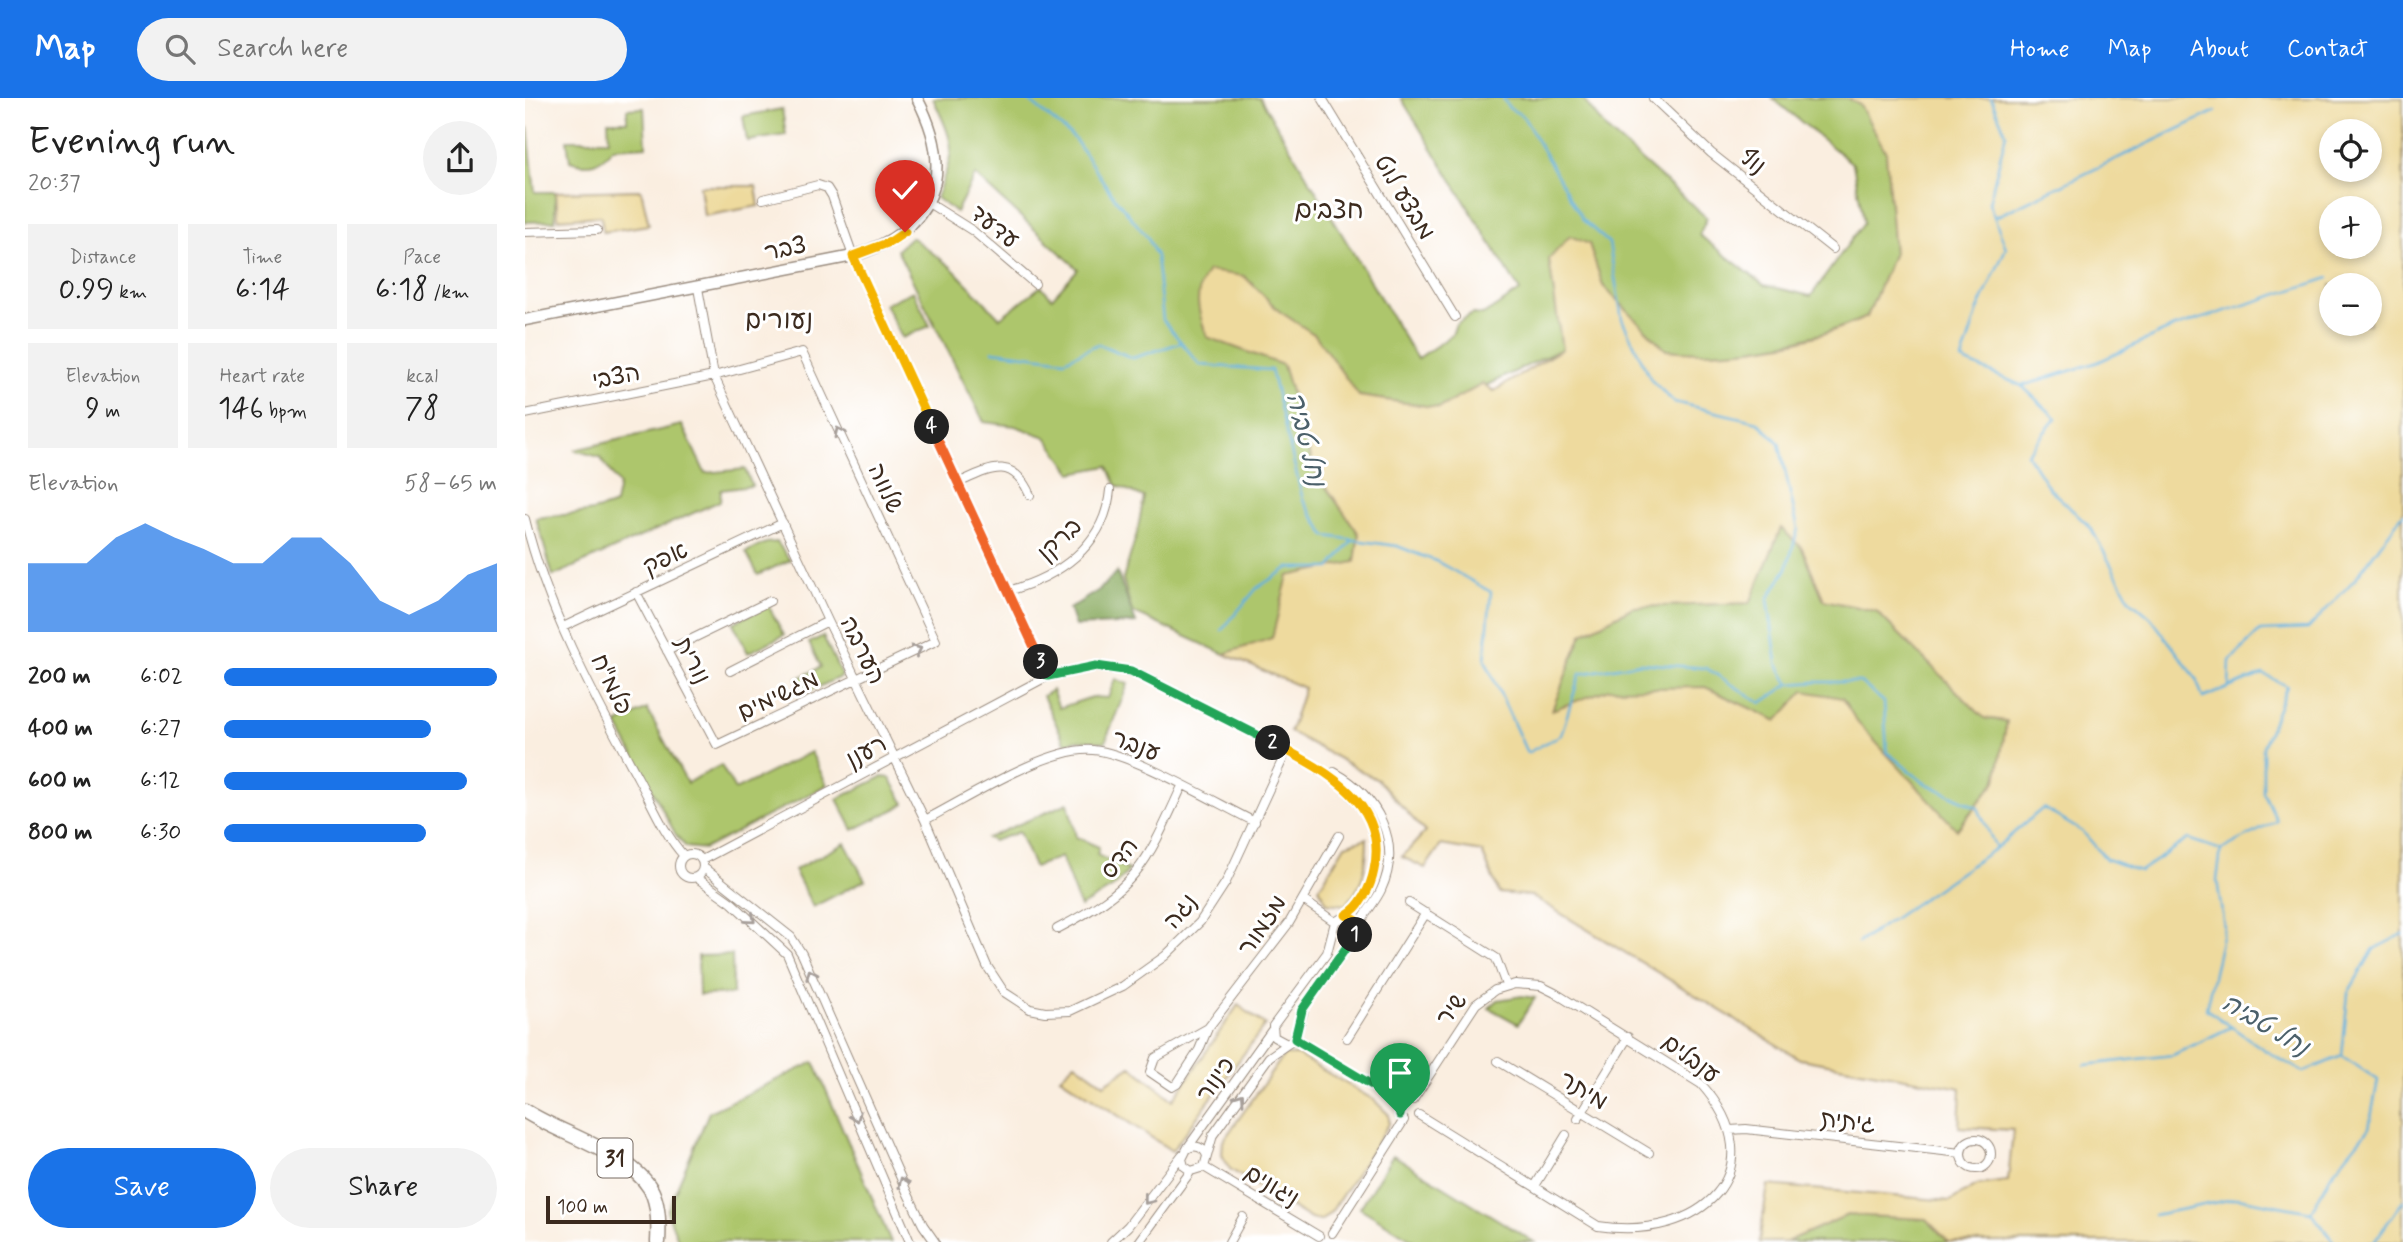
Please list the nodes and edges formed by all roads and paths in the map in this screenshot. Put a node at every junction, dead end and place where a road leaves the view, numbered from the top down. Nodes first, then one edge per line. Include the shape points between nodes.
1 (917, 98) edge
2 (1322, 98) edge
3 (1653, 98) edge
4 (763, 199) dead end
5 (927, 202) junction
6 (597, 230) dead end
7 (525, 232) edge
8 (1833, 249) dead end
9 (853, 256) junction
10 (1035, 284) dead end
11 (698, 288) junction
12 (1455, 317) dead end
13 (525, 320) edge
14 (714, 376) junction
15 (525, 414) edge
16 (958, 483) junction
17 (1110, 490) dead end
18 (1030, 495) dead end
19 (525, 519) edge
20 (783, 523) junction
21 (1008, 591) junction
22 (636, 592) junction
23 (770, 601) dead end
24 (828, 621) junction
25 (563, 627) junction
26 (667, 651) junction
27 (730, 671) dead end
28 (1048, 676) junction
29 (856, 680) junction
30 (717, 745) joint
31 (1287, 750) junction
32 (895, 757) junction
33 (1182, 786) junction
34 (925, 820) junction
35 (1255, 822) junction
36 (1339, 836) dead end
37 (684, 856) junction
38 (703, 864) junction
39 (697, 878) junction
40 (1303, 900) junction
41 (1409, 903) dead end
42 (1426, 914) junction
43 (1346, 915) junction
44 (1358, 925) junction
45 (1334, 926) junction
46 (1057, 929) dead end
47 (1352, 938) junction
48 (1506, 985) junction
49 (1030, 1009) joint
50 (1279, 1020) junction
51 (1208, 1028) junction
52 (1298, 1029) junction
53 (1272, 1030) junction
54 (1628, 1037) junction
55 (1347, 1038) dead end
56 (1291, 1041) junction
57 (1499, 1061) dead end
58 (1413, 1100) junction
59 (1402, 1103) junction
60 (525, 1111) edge
61 (1419, 1115) junction
62 (1580, 1116) junction
63 (1404, 1120) junction
64 (1730, 1130) junction
65 (1566, 1135) dead end
66 (1184, 1152) junction
67 (1649, 1153) dead end
68 (1962, 1153) dead end
69 (1207, 1156) junction
70 (1204, 1167) junction
71 (1191, 1171) junction
72 (1535, 1186) junction
73 (1719, 1205) dead end
74 (1243, 1217) dead end
75 (1332, 1233) junction
76 (1318, 1239) edge
77 (1643, 1239) dead end
78 (658, 1242) edge
79 (909, 1242) edge
80 (935, 1242) edge
81 (1111, 1242) edge
82 (1139, 1242) edge
83 (1229, 1242) edge
84 (1337, 1242) edge

1 - 5 street, צבר via 937,158
2 - 12 street, מבצע לוט
3 - 8 street, נוף via 1711,153
4 - 9 street via 818,185 827,188
5 - 9 street, צבר via 905,232
5 - 10 street, עדעד via 973,232
6 - 7 street
9 - 11 street, צבר
9 - 16 street
11 - 13 street, צבר
11 - 14 street, הערבה
14 - 15 street, הצבי
14 - 20 street, הערבה
29 -> 14 street, שלווה via 936,641 802,352
16 - 18 street via 1003,467 1020,476
16 - 21 street
17 - 21 street, ברקן via 1105,516 1081,552 1047,578
19 - 25 street, פלמ"ח
20 - 22 street, אפק
20 - 24 street, הערבה
21 - 28 street
22 - 25 street, אפק
22 - 26 street, נורית
23 - 26 street
24 - 27 street
24 - 29 street, הערבה
25 - 37 street, פלמ"ח via 619,742
26 - 30 street, נורית
28 - 31 street, רענן via 1096,666 1131,671
28 - 32 street, רענן
29 - 30 street, מגשימים
29 - 32 street, הערבה
31 - 35 street, נגה
31 - 43 street via 1337,780 1363,806 1374,827 1374,873 1363,897
31 - 44 street via 1354,786 1385,824 1386,876
32 - 34 street, הערבה
32 - 38 street, רענן
33 - 34 street, ענבר via 1114,754 1078,750 1047,758
33 - 35 street, ענבר
33 - 46 street, הדס via 1159,837 1133,877 1100,905
34 - 49 street, הערבה via 995,982
35 - 49 street, נגה via 1226,882 1200,922 1165,956 1123,986 1082,1007 1059,1012
36 - 40 street, מזמור
37 - 38 street via 692,854
37 - 39 street via 679,863 681,875
38 - 39 street
80 -> 38 street via 907,1192 802,954 791,937
39 -> 79 street via 787,954
40 - 45 street
40 - 51 street, מזמור via 1274,945
41 - 42 street
42 - 48 street via 1496,958
42 - 55 street
43 - 44 street
43 - 45 street
44 - 47 street
45 - 47 street via 1341,939
45 - 50 street via 1327,953
47 - 52 street via 1302,1010
48 - 54 street, ענבלים via 1541,986
48 - 58 street, שיר via 1485,996 1468,1013
50 - 52 street via 1290,1020
50 - 53 street
51 - 51 street, מזמור via 1177,1084 1164,1085 1150,1072 1155,1058
52 - 56 street
53 - 56 street via 1276,1040
53 - 66 street, כינור
54 - 62 street
54 - 64 street, ענבלים via 1701,1084
56 - 59 street
69 -> 56 street, כינור via 1213,1135 1273,1051
57 - 62 street, מיתר
58 - 59 street
58 - 61 street
59 - 63 street via 1399,1112
60 - 78 highway, 31 via 638,1174 655,1201
61 - 63 street
61 - 72 street
62 - 67 street, מיתר
63 - 75 street
64 - 68 street, גיתית
64 - 73 street, ענבלים via 1730,1185
65 - 72 street
66 - 69 street via 1199,1147
66 - 71 street via 1184,1166
66 -> 81 street, כינור
69 - 70 street
70 - 71 street
70 - 76 street, ניגונים
71 - 82 street
72 - 77 street via 1615,1234
74 - 83 street
75 - 76 street
75 - 84 street

